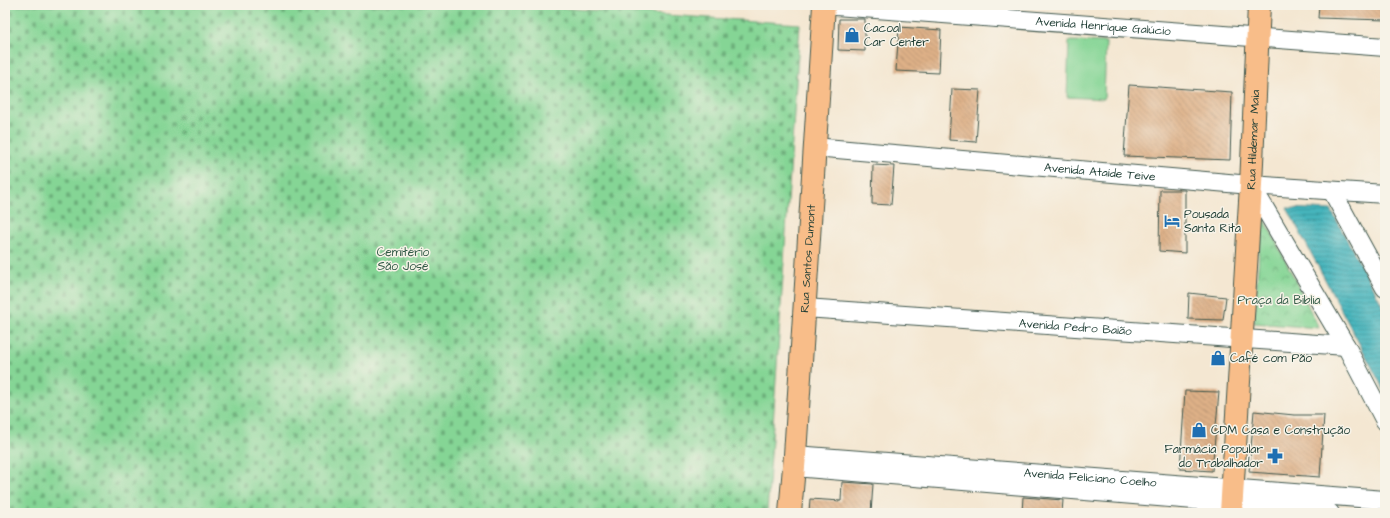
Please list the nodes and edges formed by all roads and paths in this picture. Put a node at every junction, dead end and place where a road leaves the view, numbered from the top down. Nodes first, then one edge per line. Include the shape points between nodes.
1 (824, 5) edge
2 (1259, 5) edge
3 (1257, 38) junction
4 (1385, 47) edge
5 (814, 147) junction
6 (1251, 185) junction
7 (1332, 191) junction
8 (1385, 194) edge
9 (1385, 288) edge
10 (805, 308) junction
11 (1242, 340) junction
12 (1346, 346) junction
13 (1385, 421) edge
14 (794, 461) junction
15 (1385, 500) edge
16 (1231, 502) edge
17 (1295, 511) edge
18 (790, 513) edge
19 (1330, 513) edge

1 - 3 street, Avenida Henrique Galúcio
1 - 5 main road, Rua Santos Dumont
2 - 3 main road, Rua Hildemar Maia
3 - 4 street, Avenida Henrique Galúcio
3 - 6 main road, Rua Hildemar Maia
5 - 6 street, Avenida Ataíde Teive
5 - 10 main road, Rua Santos Dumont
6 - 7 street, Avenida Ataíde Teive
6 - 11 main road, Rua Hildemar Maia
6 - 12 street
7 - 8 street, Avenida Ataíde Teive
7 - 9 street
10 - 11 street, Avenida Pedro Baião
10 - 14 main road, Rua Santos Dumont
11 - 12 street, Avenida Pedro Baião
11 - 16 main road, Rua Hildemar Maia
12 - 13 street
14 - 16 street, Avenida Feliciano Coelho
14 - 18 main road, Rua Santos Dumont
15 - 16 street, Avenida Feliciano Coelho
16 - 17 street, Avenida Feliciano Coelho
17 - 19 street, Avenida Feliciano Coelho

